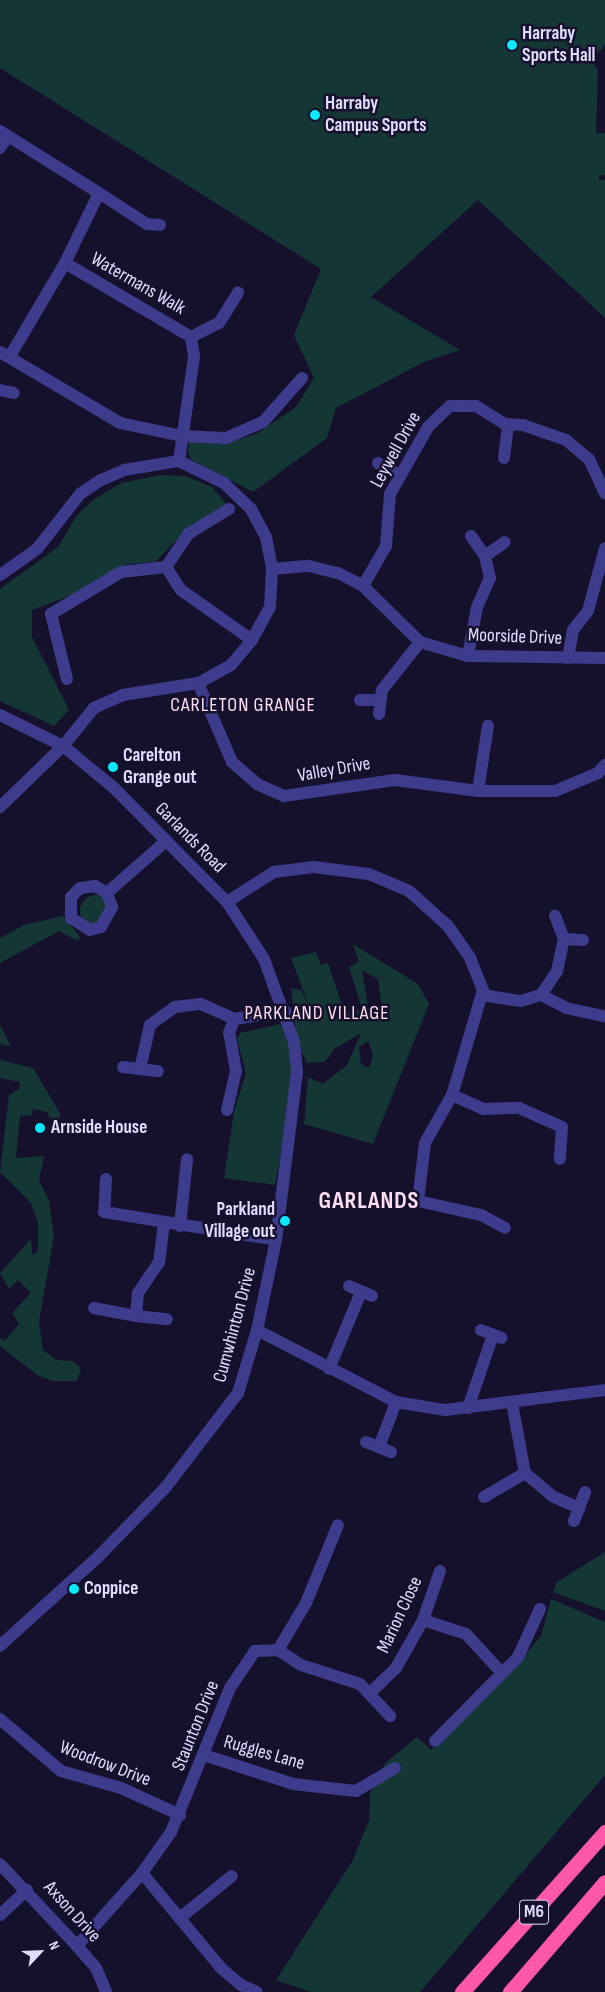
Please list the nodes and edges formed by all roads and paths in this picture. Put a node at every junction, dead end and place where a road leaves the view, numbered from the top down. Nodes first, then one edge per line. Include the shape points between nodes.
1 (4, 133) edge
2 (0, 148) edge
3 (99, 193) junction
4 (160, 225) dead end
5 (65, 263) junction
6 (238, 292) dead end
7 (192, 337) junction
8 (5, 354) edge
9 (302, 378) dead end
10 (0, 390) edge
11 (14, 393) dead end
12 (508, 425) junction
13 (182, 436) junction
14 (504, 458) dead end
15 (179, 461) junction
16 (378, 463) dead end
17 (399, 475) junction
18 (605, 493) edge
19 (229, 509) dead end
20 (471, 536) dead end
21 (504, 542) dead end
22 (605, 548) edge
23 (485, 556) junction
24 (166, 567) junction
25 (272, 569) junction
26 (0, 575) edge
27 (363, 586) junction
28 (252, 640) junction
29 (420, 642) junction
30 (468, 656) junction
31 (568, 658) junction
32 (605, 658) edge
33 (67, 679) dead end
34 (198, 683) junction
35 (360, 700) dead end
36 (379, 700) junction
37 (379, 714) dead end
38 (0, 715) edge
39 (488, 726) dead end
40 (63, 746) junction
41 (605, 764) edge
42 (478, 791) junction
43 (0, 807) edge
44 (166, 841) junction
45 (107, 893) dead end
46 (227, 902) junction
47 (555, 916) dead end
48 (564, 940) junction
49 (582, 940) dead end
50 (482, 995) junction
51 (541, 995) junction
52 (285, 1011) junction
53 (605, 1016) edge
54 (234, 1019) junction
55 (123, 1067) dead end
56 (140, 1069) junction
57 (158, 1071) dead end
58 (452, 1095) junction
59 (227, 1110) dead end
60 (187, 1158) dead end
61 (560, 1159) dead end
62 (106, 1179) dead end
63 (164, 1223) junction
64 (180, 1226) junction
65 (505, 1228) dead end
66 (276, 1240) junction
67 (349, 1286) dead end
68 (94, 1308) dead end
69 (136, 1316) junction
70 (167, 1320) dead end
71 (257, 1330) junction
72 (492, 1334) dead end
73 (328, 1369) junction
74 (605, 1390) edge
75 (396, 1402) junction
76 (512, 1403) junction
77 (468, 1408) junction
78 (366, 1442) dead end
79 (525, 1473) junction
80 (585, 1492) dead end
81 (484, 1497) dead end
82 (579, 1508) junction
83 (574, 1520) dead end
84 (338, 1525) dead end
85 (440, 1570) dead end
86 (540, 1609) dead end
87 (423, 1620) junction
88 (0, 1646) edge
89 (278, 1650) junction
90 (502, 1673) junction
91 (370, 1693) junction
92 (390, 1716) dead end
93 (0, 1719) edge
94 (434, 1741) dead end
95 (204, 1755) junction
96 (396, 1768) dead end
97 (180, 1815) junction
98 (605, 1832) edge
99 (0, 1864) edge
100 (142, 1873) junction
101 (232, 1876) dead end
102 (605, 1882) edge
103 (27, 1890) junction
104 (0, 1915) edge
105 (181, 1917) junction
106 (77, 1946) junction
107 (106, 1992) edge
108 (257, 1992) edge
109 (462, 1992) edge
110 (510, 1992) edge

1 - 2 street
1 - 3 street
3 - 4 street via 147,224
3 - 5 street, Watermans Walk
5 - 7 street, Watermans Walk
5 - 8 street, Watermans Walk
6 - 7 street, Watermans Walk via 220,324
7 - 13 street, Watermans Walk via 194,357
8 - 13 street via 120,423
9 - 13 street via 263,422 226,438
10 - 11 street
12 - 14 street
12 - 17 street, Leywell Drive via 476,406 450,406 434,418
12 - 18 street, Leywell Drive via 523,425 566,440 589,459
13 - 15 street, Watermans Walk
15 - 25 street via 224,484 251,508 266,537
15 - 26 street via 124,470 96,483 80,494 37,549
16 - 17 street
17 - 27 street, Leywell Drive via 388,501 386,546
19 - 24 street via 188,534
20 - 23 street
21 - 23 street
22 - 31 street via 588,611 573,630
23 - 30 street via 490,578 477,606
24 - 28 street via 181,590
24 - 33 street via 121,572 51,614
25 - 27 street, Moorside Drive via 309,566
25 - 28 street via 270,607
27 - 29 street, Moorside Drive
28 - 34 street via 231,665
29 - 30 street, Moorside Drive
29 - 36 street via 382,690
30 - 31 street, Moorside Drive
31 - 32 street, Moorside Drive
34 - 40 street via 123,695 101,704 85,715
34 - 42 street, Valley Drive via 232,762 257,784 284,796 395,780
35 - 36 street
36 - 37 street
38 - 40 street, Garlands Road
39 - 42 street
40 - 43 street
40 - 44 street, Garlands Road via 113,788
41 - 42 street, Valley Drive via 598,773 555,791
44 - 45 street
44 - 46 street, Garlands Road
46 - 50 street via 274,872 290,867 369,874 409,891 448,926 470,958
46 - 52 street, Garlands Road via 264,960
47 - 48 street
48 - 49 street
48 - 51 street via 557,971
50 - 51 street via 521,1002
50 - 58 street
51 - 53 street via 566,1008
52 - 54 street
52 - 66 street, Cumwhinton Drive via 297,1072
54 - 56 street via 201,1004 168,1010 146,1033
54 - 59 street via 229,1033 236,1071
55 - 56 street
56 - 57 street
58 - 61 street via 484,1109 519,1108 562,1127
58 - 65 street via 425,1143 418,1202 481,1215
60 - 64 street
62 - 63 street via 104,1212
63 - 64 street
63 - 69 street via 159,1262 138,1293
64 - 66 street
66 - 71 street, Cumwhinton Drive
67 - 73 street via 367,1294
68 - 69 street
69 - 70 street
71 - 73 street
71 - 88 street, Cumwhinton Drive via 238,1393 166,1488 98,1557
72 - 77 street
73 - 75 street
74 - 76 street via 548,1394
75 - 77 street via 445,1410
75 - 78 street via 385,1450
76 - 77 street
76 - 79 street
79 - 81 street
79 - 82 street via 552,1496
80 - 82 street
82 - 83 street
84 - 89 street via 306,1603
85 - 87 street, Marion Close
86 - 90 street via 518,1657
87 - 90 street via 466,1634
87 - 91 street, Marion Close via 396,1668
89 - 91 street via 301,1665 343,1676
89 - 95 street, Staunton Drive via 255,1651 230,1688
90 - 94 street
91 - 92 street
93 - 97 street, Woodrow Drive via 61,1771 121,1788
95 - 96 street, Ruggles Lane via 293,1784 356,1791
95 - 97 street, Staunton Drive
97 - 100 street, Staunton Drive
98 - 109 highway, M6
99 - 103 street, Axson Drive
100 - 105 street
100 - 106 street, Staunton Drive
101 - 105 street
102 - 110 highway, M6
103 - 104 street
103 - 106 street, Axson Drive
105 - 108 street via 222,1969
106 - 107 street, Axson Drive via 96,1968

